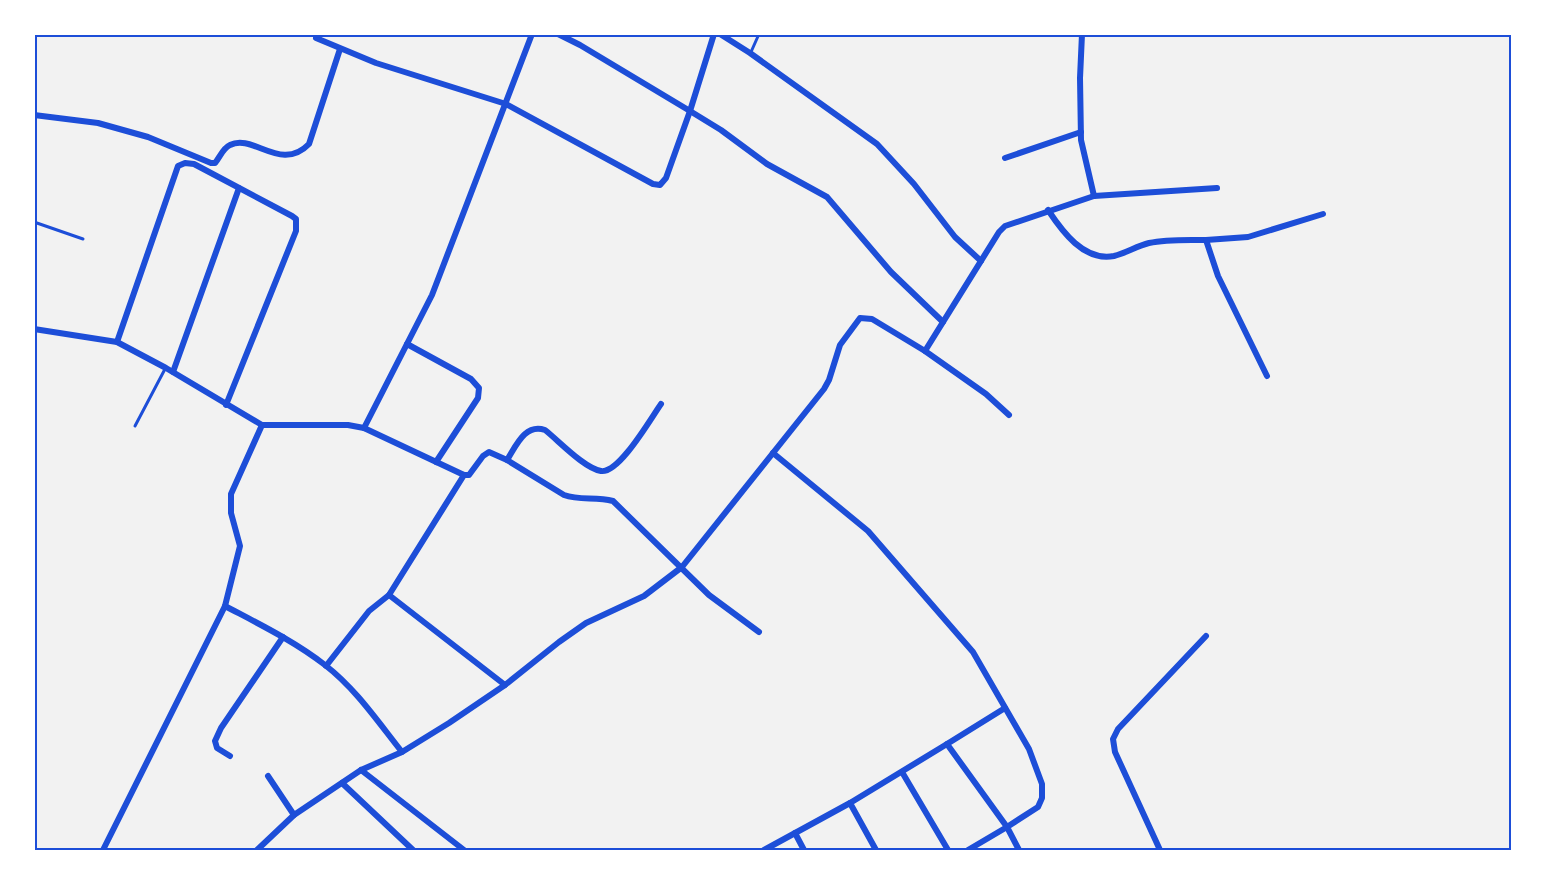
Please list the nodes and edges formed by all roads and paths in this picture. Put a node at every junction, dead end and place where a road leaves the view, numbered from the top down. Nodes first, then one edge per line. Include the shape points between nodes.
1 (532, 34) edge
2 (558, 34) edge
3 (714, 34) edge
4 (720, 34) edge
5 (759, 34) edge
6 (1082, 34) edge
7 (315, 38) dead end
8 (340, 49) junction
9 (750, 53) junction
10 (506, 104) junction
11 (690, 111) junction
12 (34, 115) edge
13 (1081, 132) junction
14 (1005, 158) dead end
15 (239, 188) junction
16 (1217, 188) dead end
17 (1094, 195) junction
18 (1048, 210) junction
19 (1323, 214) dead end
20 (34, 222) edge
21 (83, 239) dead end
22 (1206, 240) junction
23 (981, 261) junction
24 (943, 322) junction
25 (34, 329) edge
26 (117, 342) junction
27 (407, 344) junction
28 (926, 351) junction
29 (166, 368) junction
30 (173, 372) junction
31 (1267, 376) dead end
32 (661, 404) dead end
33 (226, 405) junction
34 (1009, 415) dead end
35 (262, 425) junction
36 (135, 426) dead end
37 (364, 428) junction
38 (773, 453) junction
39 (507, 460) junction
40 (436, 462) junction
41 (464, 475) junction
42 (682, 567) junction
43 (389, 595) junction
44 (225, 606) junction
45 (759, 632) dead end
46 (1206, 636) dead end
47 (284, 637) junction
48 (326, 666) junction
49 (505, 685) junction
50 (1005, 708) junction
51 (947, 744) junction
52 (402, 752) junction
53 (230, 756) dead end
54 (361, 770) junction
55 (902, 772) junction
56 (268, 776) dead end
57 (342, 783) junction
58 (850, 803) junction
59 (294, 814) junction
60 (1007, 827) junction
61 (795, 833) junction
62 (103, 850) edge
63 (257, 850) edge
64 (413, 850) edge
65 (464, 850) edge
66 (764, 850) edge
67 (804, 850) edge
68 (876, 850) edge
69 (948, 850) edge
70 (968, 850) edge
71 (1019, 850) edge
72 (1160, 850) edge

1 - 10 street
2 - 11 street
3 - 11 street
4 - 9 street
5 - 9 lane
6 - 13 street
7 - 8 street
8 - 10 street
8 - 12 street via 309,144 293,155 239,143 224,149 211,163 128,131
9 - 23 street via 877,144 955,237
10 - 11 street via 653,184 666,178
10 - 27 street via 432,295
11 - 24 street via 767,164 827,197 891,272
13 - 14 street
13 - 17 street
15 - 26 street via 194,164 178,166
15 - 30 street
15 - 33 street via 292,216 297,225
16 - 17 street
17 - 18 street
18 - 22 street via 1073,240 1087,252 1102,257 1149,243
18 - 23 street via 1002,228
19 - 22 street via 1248,237
20 - 21 lane
22 - 31 street via 1218,276
23 - 24 street
24 - 28 street
25 - 26 street
26 - 29 street
27 - 37 street
27 - 40 street via 471,379 479,388 478,398
28 - 34 street
28 - 38 street via 872,319 860,318 840,345 824,389
29 - 30 street
29 - 36 lane
30 - 33 street
32 - 39 street via 620,462 610,470 589,465 537,427 524,435
33 - 35 street
35 - 37 street
35 - 44 street via 231,494 231,513 240,546
37 - 40 street
38 - 42 street
38 - 50 street via 881,544 973,652
39 - 41 street via 486,453 469,475
39 - 42 street via 564,495 613,501
40 - 41 street
41 - 43 street
42 - 45 street via 709,595
42 - 49 street via 644,596 586,623
43 - 48 street via 369,611
43 - 49 street
44 - 47 street
44 - 62 street
46 - 72 street via 1113,739 1115,752
47 - 48 street
47 - 53 street via 215,741 217,748
48 - 52 street via 355,693
49 - 52 street
50 - 51 street
50 - 60 street via 1029,749 1042,784 1038,807
51 - 55 street
51 - 60 street
52 - 54 street
54 - 57 street
54 - 65 street
55 - 58 street
55 - 69 street
56 - 59 street
57 - 59 street
57 - 64 street
58 - 61 street
58 - 68 street
59 - 63 street
60 - 70 street
60 - 71 street
61 - 66 street
61 - 67 street

